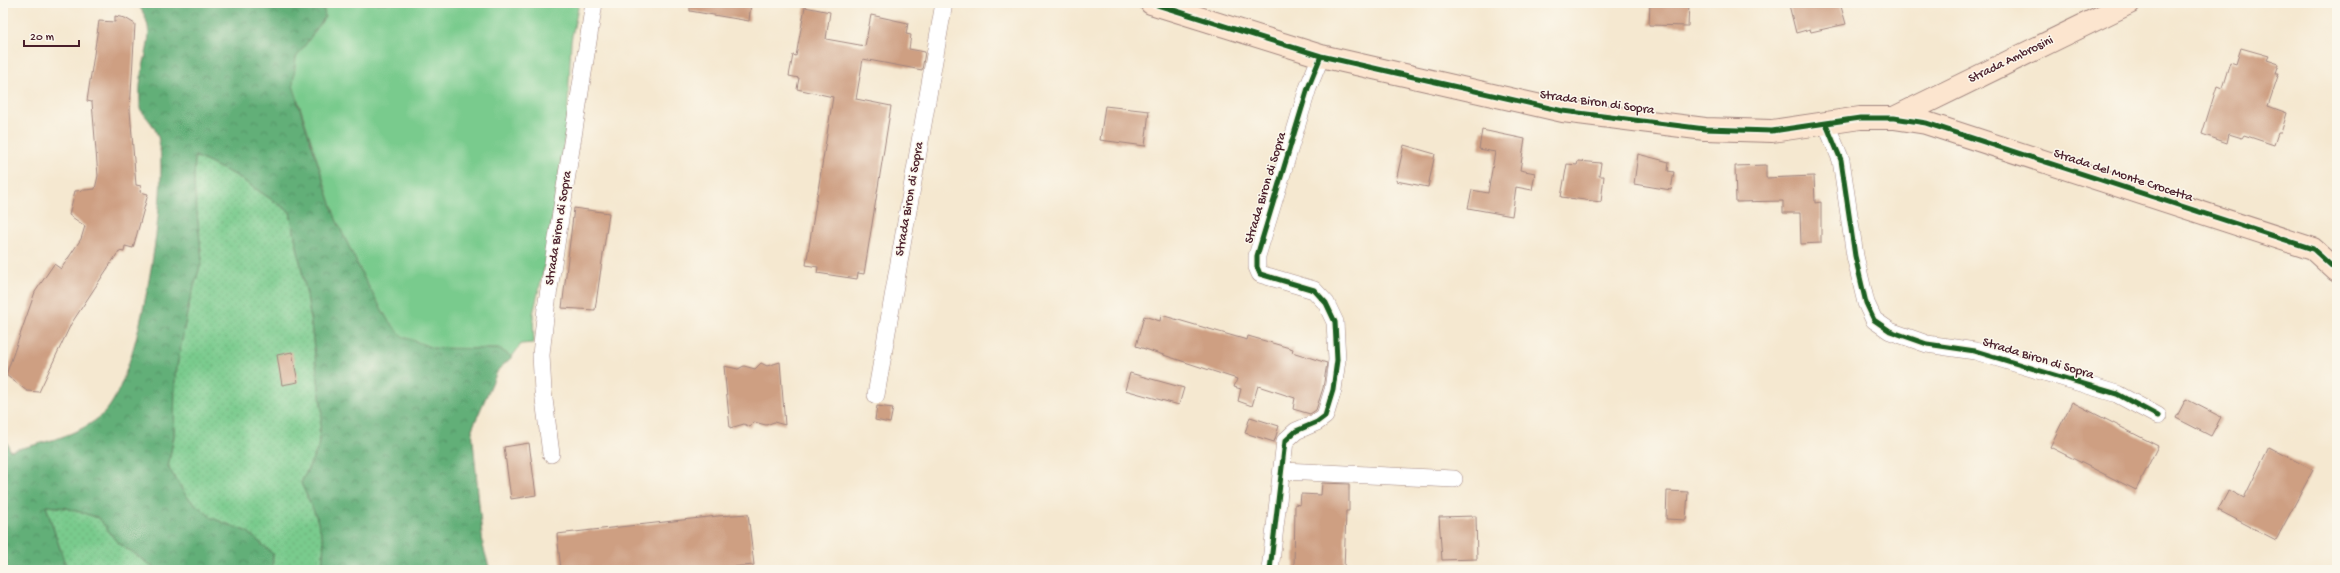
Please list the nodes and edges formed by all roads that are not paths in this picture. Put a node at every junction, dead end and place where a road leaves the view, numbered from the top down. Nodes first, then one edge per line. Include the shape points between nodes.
1 (594, 3) edge
2 (944, 3) edge
3 (1151, 3) edge
4 (2129, 3) edge
5 (1321, 56) junction
6 (1894, 118) junction
7 (1826, 124) junction
8 (2337, 271) edge
9 (876, 395) dead end
10 (2158, 416) dead end
11 (551, 454) dead end
12 (1282, 471) junction
13 (1454, 479) dead end
14 (1270, 570) edge

1 - 11 street, Strada Biron di Sopra via 546,308 541,355
2 - 9 street, Strada Biron di Sopra
3 - 5 street, Strada Biron di Sopra
4 - 6 street, Strada Ambrosini
5 - 7 street, Strada Biron di Sopra via 1563,111 1705,129 1772,131
5 - 12 street, Strada Biron di Sopra via 1308,88 1257,256 1260,274 1314,290 1326,303 1335,322 1337,337 1333,390 1325,416 1296,431 1285,441
6 - 7 street, Strada Biron di Sopra via 1860,118
6 - 8 street, Strada del Monte Crocetta via 1926,123 2313,249
7 - 10 street, Strada Biron di Sopra via 1841,160 1855,256 1866,303 1874,320 1890,331 1927,344 1975,351 2117,394
12 - 13 street
12 - 14 street, Strada Biron di Sopra

